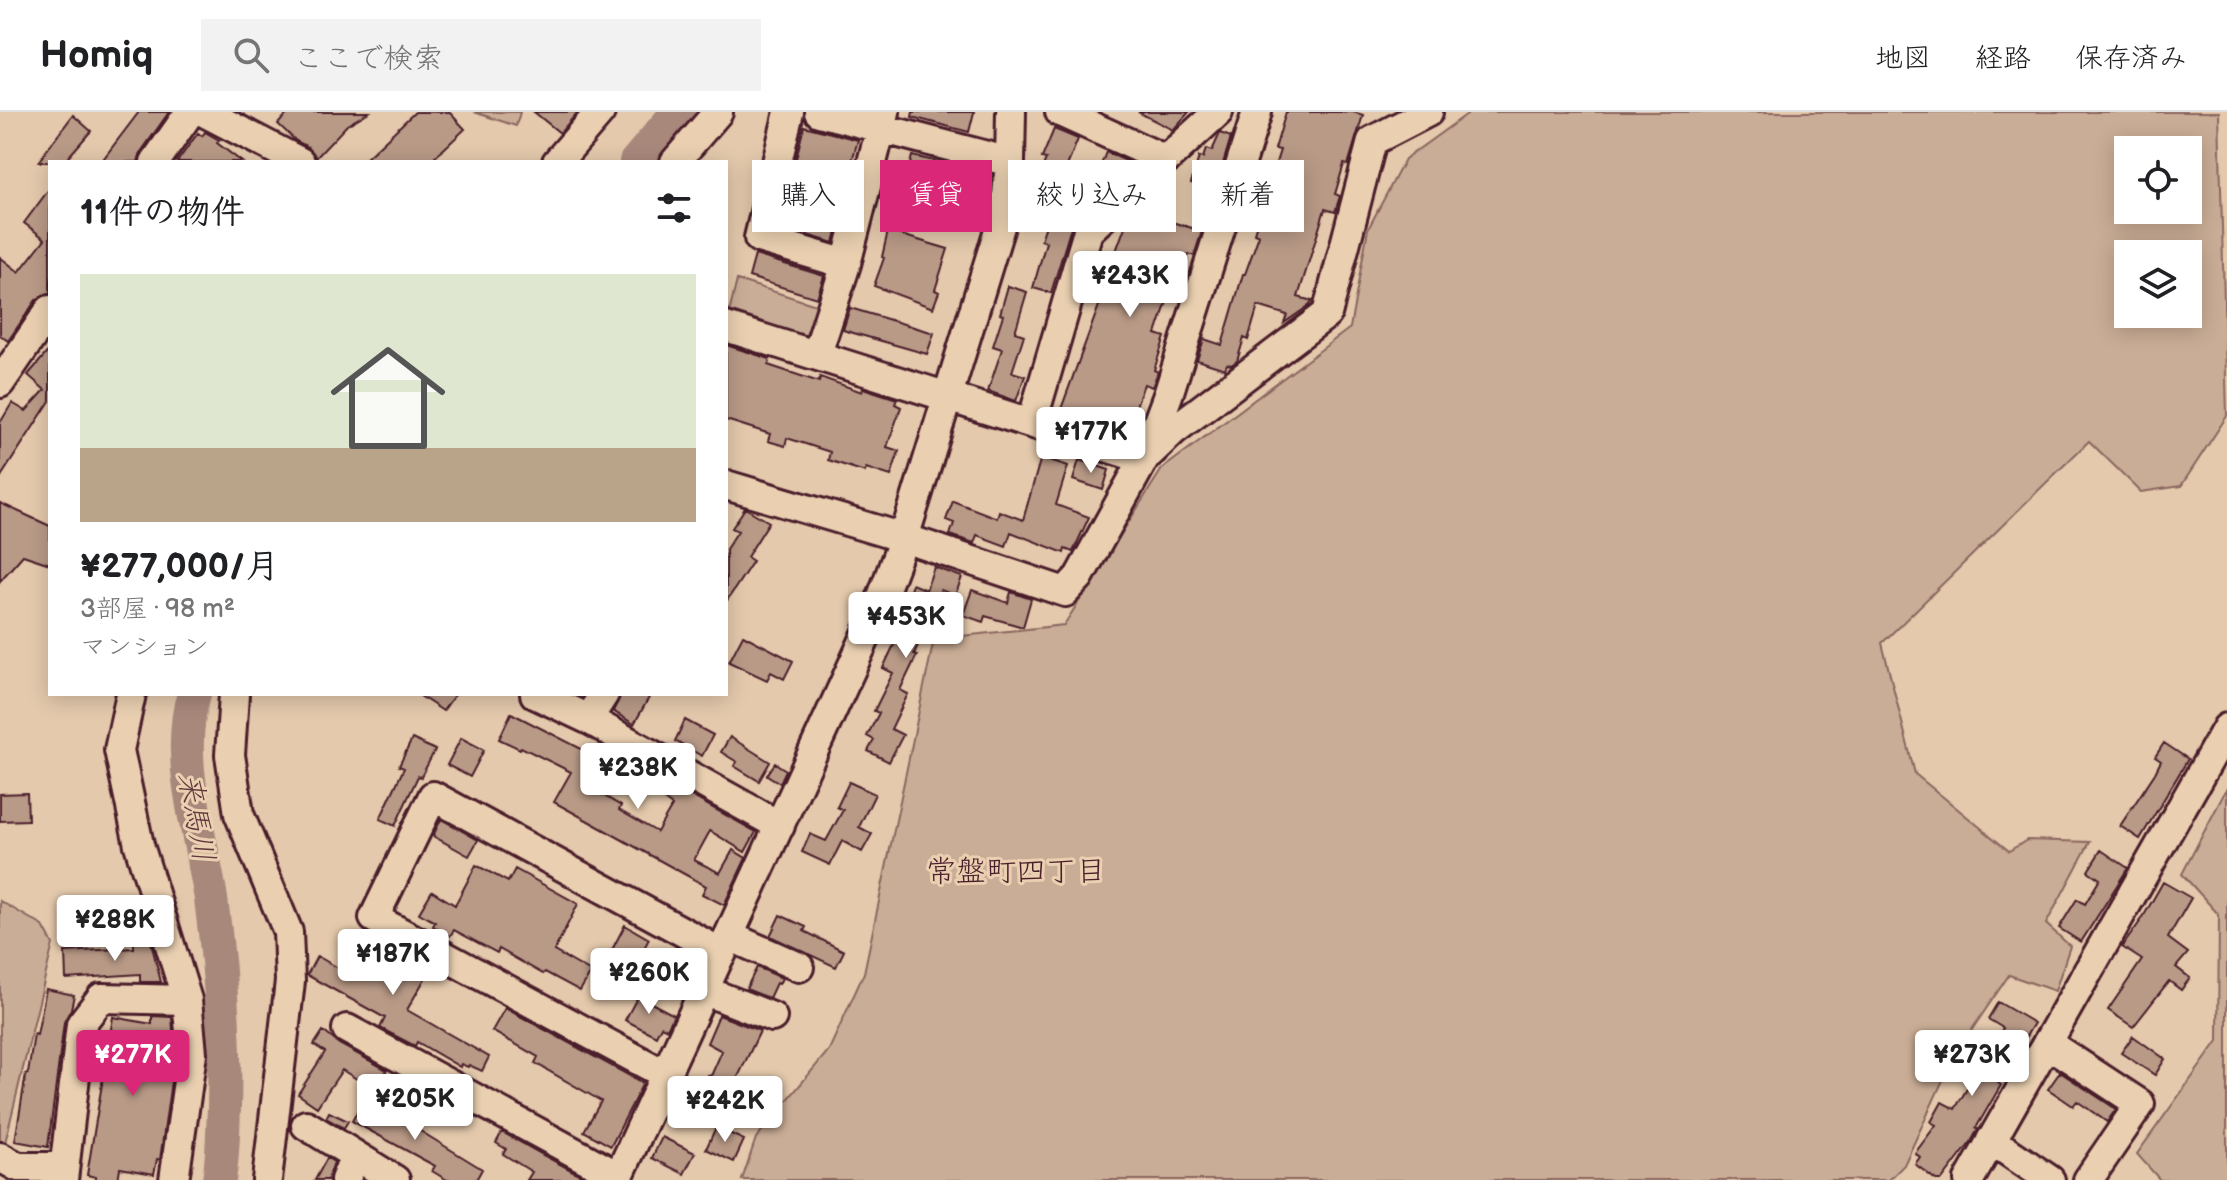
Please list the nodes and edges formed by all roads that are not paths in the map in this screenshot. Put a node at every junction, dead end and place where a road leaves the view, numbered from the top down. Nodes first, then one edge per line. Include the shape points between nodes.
1 (190, 112) edge
2 (204, 112) edge
3 (600, 112) edge
4 (718, 112) edge
5 (789, 112) edge
6 (819, 112) edge
7 (1011, 112) edge
8 (1060, 112) edge
9 (1218, 112) edge
10 (1257, 112) edge
11 (1409, 115) edge
12 (882, 120) edge
13 (1110, 121) edge
14 (253, 122) edge
15 (156, 160) edge
16 (298, 160) edge
17 (559, 160) edge
18 (677, 160) edge
19 (1010, 160) edge
20 (1166, 160) joint
21 (1008, 161) edge
22 (1008, 184) edge
23 (1088, 232) edge
24 (846, 264) junction
25 (48, 313) edge
26 (728, 328) edge
27 (817, 354) junction
28 (0, 383) edge
29 (949, 396) junction
30 (1032, 422) junction
31 (1144, 459) junction
32 (728, 488) edge
33 (904, 538) junction
34 (131, 696) edge
35 (234, 696) edge
36 (539, 696) edge
37 (603, 696) edge
38 (588, 719) junction
39 (2227, 728) edge
40 (780, 826) junction
41 (726, 945) junction
42 (799, 967) dead end
43 (703, 990) junction
44 (187, 1000) junction
45 (772, 1017) dead end
46 (347, 1029) dead end
47 (2047, 1043) junction
48 (666, 1075) junction
49 (306, 1125) dead end
50 (1991, 1140) junction
51 (0, 1157) edge
52 (350, 1168) edge
53 (64, 1174) edge
54 (618, 1178) edge
55 (174, 1180) edge
56 (267, 1180) edge
57 (395, 1180) edge
58 (1969, 1180) edge
59 (2050, 1180) edge
60 (2088, 1180) edge

1 - 15 street
2 - 14 street
3 - 17 street
4 - 18 street
5 - 24 street via 759,238
6 - 12 street
7 - 19 street
8 - 13 street
9 - 20 street
10 - 31 street
11 - 31 street via 1372,141 1327,314 1174,430
12 - 21 street
12 - 24 street
13 - 20 street
14 - 16 street
22 - 29 street via 1006,207
23 - 30 street
24 - 27 street
25 - 28 street
26 - 27 street
27 - 29 street
29 - 30 street
29 - 33 street
30 - 31 street
31 - 33 street via 1079,577 1065,592
32 - 33 street
33 - 40 street via 873,621
34 - 44 street via 119,750 139,845
35 - 56 street via 230,755 239,814 288,932 290,981
36 - 38 street
37 - 38 street
38 - 40 street
39 - 47 street
40 - 41 street
41 - 42 street
41 - 43 street
41 - 48 street via 433,796 374,918
43 - 45 street
43 - 48 street
44 - 53 street via 101,998 81,1024
44 - 55 street via 192,1053
46 - 54 street
47 - 50 street
47 - 60 street via 2140,1104
48 - 54 street
49 - 52 street
50 - 58 street
50 - 59 street
51 - 53 street via 18,1167
52 - 57 street

